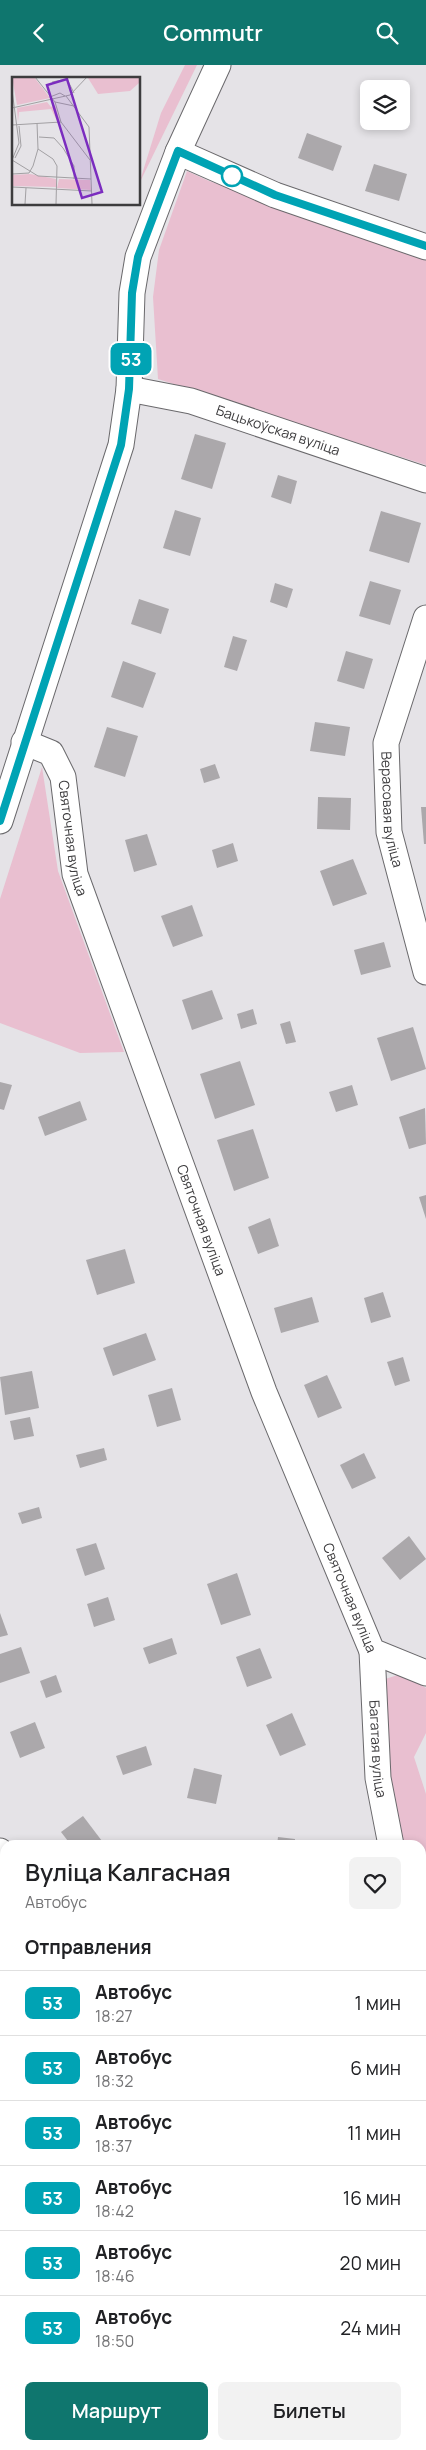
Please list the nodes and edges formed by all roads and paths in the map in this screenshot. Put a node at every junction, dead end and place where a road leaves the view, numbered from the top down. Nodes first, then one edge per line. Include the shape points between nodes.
1 (218, 65) edge
2 (178, 151) junction
3 (426, 247) edge
4 (129, 389) junction
5 (426, 480) edge
6 (426, 618) edge
7 (24, 742) junction
8 (0, 821) edge
9 (426, 971) edge
10 (372, 1651) junction
11 (426, 1673) edge
12 (390, 1840) edge

1 - 2 street
2 - 3 street via 275,195
2 - 4 street via 138,257 132,293
4 - 5 street, Бацькоўская вуліца via 191,401
4 - 7 street via 121,445
6 - 9 street, Верасовая вуліца via 386,743 389,832
7 - 8 street
7 - 10 street, Святочная вуліца via 51,753 63,777 75,875 264,1393
10 - 11 street, Святочная вуліца
10 - 12 street, Багатая вуліца via 378,1778

